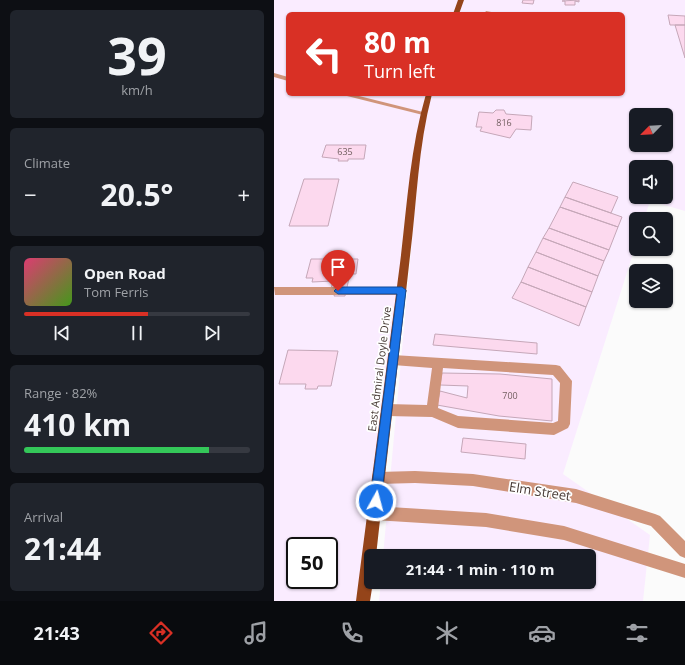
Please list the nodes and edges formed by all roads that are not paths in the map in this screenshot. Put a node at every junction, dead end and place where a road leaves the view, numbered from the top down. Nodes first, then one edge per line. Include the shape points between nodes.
1 (461, 0) edge
2 (457, 12) edge
3 (274, 75) edge
4 (286, 78) edge
5 (350, 96) edge
6 (379, 96) edge
7 (428, 96) edge
8 (375, 102) junction
9 (423, 113) junction
10 (402, 290) junction
11 (275, 291) edge
12 (393, 360) junction
13 (438, 362) junction
14 (387, 410) junction
15 (432, 411) junction
16 (378, 478) junction
17 (374, 513) junction
18 (685, 551) edge
19 (685, 571) edge
20 (363, 601) edge

1 - 2 main road
3 - 4 street
5 - 8 street
6 - 8 street
7 - 9 main road, East Admiral Doyle Drive
8 - 9 street
9 - 10 main road, East Admiral Doyle Drive
10 - 11 street
10 - 12 main road, East Admiral Doyle Drive
12 - 13 street
12 - 14 main road, East Admiral Doyle Drive
13 - 15 street
13 - 15 street via 556,370 566,381 564,424 554,429 458,422
14 - 15 street
14 - 16 main road, East Admiral Doyle Drive
16 - 17 main road, East Admiral Doyle Drive
16 - 18 street, Elm Street via 474,480 576,496 655,521
17 - 19 street via 486,520 564,533
17 - 20 main road, East Admiral Doyle Drive

